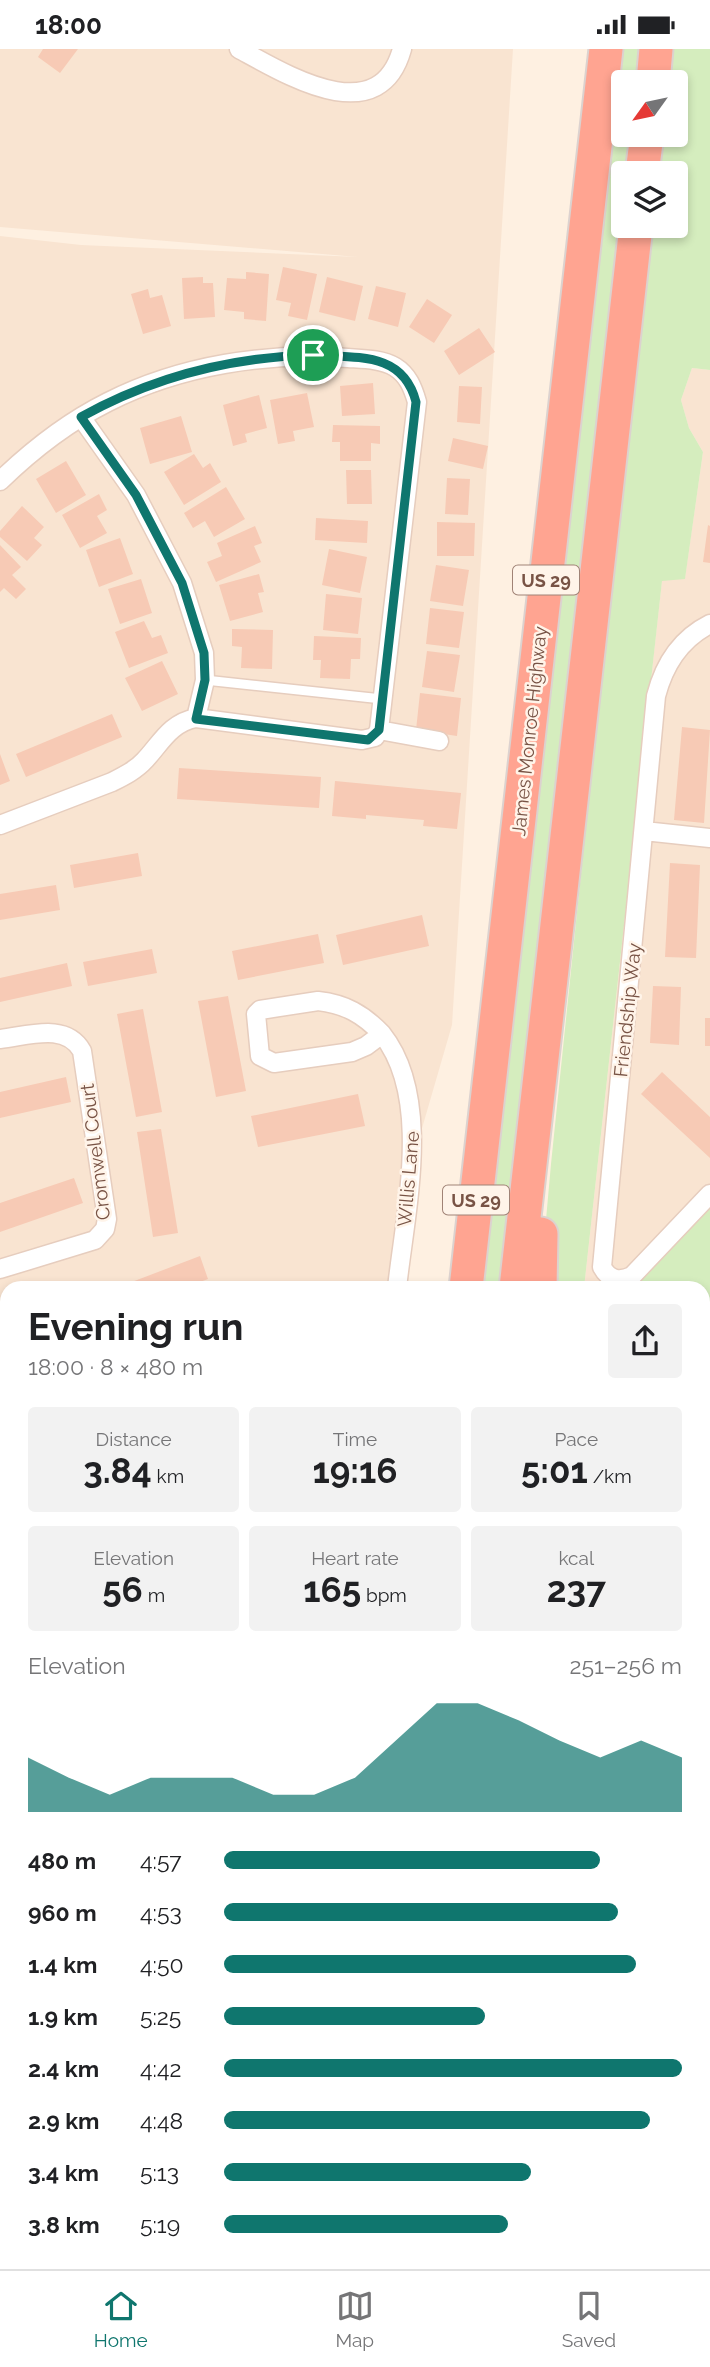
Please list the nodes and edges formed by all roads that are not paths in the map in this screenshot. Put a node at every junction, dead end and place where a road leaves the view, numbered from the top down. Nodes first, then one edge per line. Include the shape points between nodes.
1 (239, 49) edge
2 (402, 49) edge
3 (606, 49) edge
4 (656, 49) edge
5 (654, 70) edge
6 (635, 238) edge
7 (81, 417) junction
8 (0, 481) edge
9 (710, 624) edge
10 (205, 680) junction
11 (382, 699) junction
12 (196, 719) junction
13 (379, 730) junction
14 (439, 741) dead end
15 (0, 825) edge
16 (644, 831) junction
17 (710, 838) edge
18 (546, 1014) junction
19 (382, 1034) junction
20 (0, 1039) edge
21 (710, 1193) edge
22 (0, 1269) edge
23 (398, 1281) edge
24 (467, 1281) edge
25 (517, 1281) edge
26 (540, 1281) edge

1 - 2 street via 285,74 355,94 382,84 392,74
3 - 24 highway, James Monroe Highway / US 29 via 607,90
4 - 5 highway
6 - 18 highway, US 29
7 - 8 street
7 - 10 street via 136,495 182,583 204,653
7 - 11 street via 144,387 249,359 313,355 361,359 385,363 405,376 415,394 416,416
9 - 16 street, Friendship Way via 687,640 661,676
10 - 11 lane
10 - 12 street
11 - 13 street
12 - 13 street via 362,740 375,737
12 - 15 street via 174,726 145,761 121,778
13 - 14 street
16 - 17 street
16 - 21 street, Friendship Way via 603,1254 606,1275 614,1280 632,1276
18 - 25 highway, US 29
18 - 26 highway
19 - 19 street via 359,1013 329,1003 278,1006 256,1014 260,1056 274,1063 352,1052
19 - 23 street, Willis Lane via 398,1061 412,1111
20 - 22 street, Cromwell Court via 59,1033 77,1042 107,1219 95,1240

